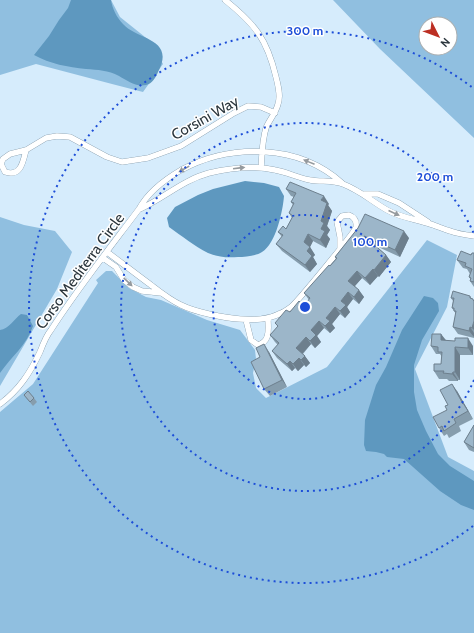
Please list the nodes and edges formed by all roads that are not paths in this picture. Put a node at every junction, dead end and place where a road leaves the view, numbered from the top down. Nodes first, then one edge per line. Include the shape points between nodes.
1 (225, 0) edge
2 (275, 114) junction
3 (26, 150) junction
4 (262, 152) junction
5 (261, 168) junction
6 (342, 183) junction
7 (364, 194) junction
8 (139, 209) junction
9 (429, 224) junction
10 (474, 236) edge
11 (340, 249) junction
12 (107, 252) junction
13 (103, 258) junction
14 (161, 293) junction
15 (268, 318) junction
16 (246, 320) junction
17 (0, 404) edge

1 - 2 street via 250,21 272,58 279,102
2 - 3 street, Corsini Way via 261,107 248,106 181,146 148,158 122,162 70,137 46,138
2 - 4 street via 266,128
3 - 3 street, Corsini Way via 10,154 3,159 1,164 5,172 17,172
4 - 5 street
6 -> 4 street, Corso Mediterra Circle via 321,167 306,160
4 -> 8 street, Corso Mediterra Circle via 217,155 191,165 158,186
5 - 6 street, Corso Mediterra Circle via 309,180
8 -> 5 street, Corso Mediterra Circle via 176,187 209,173 238,168
6 - 7 street, Corso Mediterra Circle
7 -> 9 street, Corso Mediterra Circle via 388,210
7 - 9 street, Corso Mediterra Circle via 378,194 399,203
8 - 12 street, Corso Mediterra Circle
9 - 10 street, Corso Mediterra Circle via 451,232
11 - 11 street via 337,222 342,216 349,215 354,218 356,228
11 - 15 street via 291,307
12 - 13 street, Corso Mediterra Circle
12 - 14 street
13 -> 14 street via 116,267 124,280 133,287 142,291
13 - 17 street, Corso Mediterra Circle via 50,331 24,381
14 - 16 street via 195,310
15 - 16 street
15 - 16 street via 268,337 258,345 251,340

